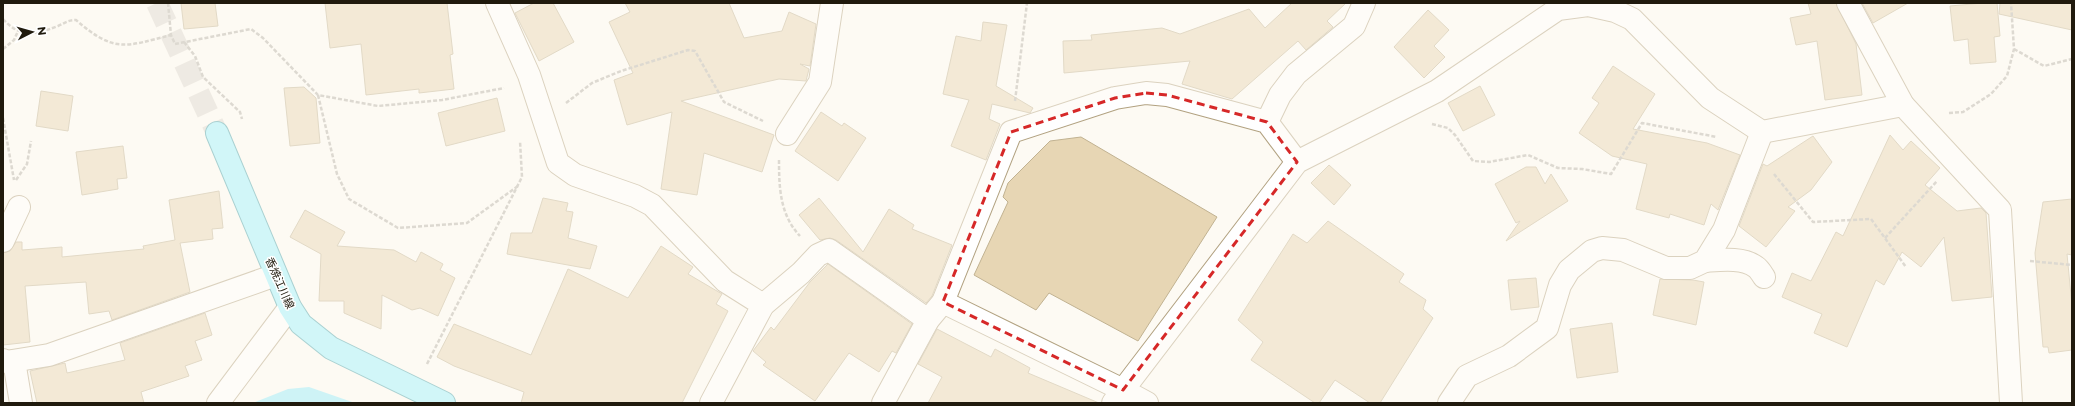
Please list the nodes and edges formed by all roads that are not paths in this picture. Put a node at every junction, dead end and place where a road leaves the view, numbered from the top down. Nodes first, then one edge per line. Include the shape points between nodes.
1 (497, 3) edge
2 (832, 3) edge
3 (1364, 3) edge
4 (1848, 3) edge
5 (1908, 110) junction
6 (1267, 122) junction
7 (217, 133) tunnel mouth
8 (787, 134) road end
9 (1758, 142) junction
10 (1297, 162) junction
11 (19, 206) dead end
12 (3, 241) edge
13 (1704, 261) junction
14 (276, 275) junction
15 (1764, 277) dead end
16 (943, 302) junction
17 (763, 305) junction
18 (290, 307) junction
19 (928, 320) junction
20 (9, 360) edge
21 (1118, 396) edge
22 (21, 403) edge
23 (218, 403) edge
24 (444, 403) edge
25 (711, 403) edge
26 (883, 403) edge
27 (1147, 403) edge
28 (1448, 403) edge
29 (2011, 403) edge

1 - 17 street via 529,75 558,163 565,169 598,184 635,196 652,205 725,280
2 - 8 street via 820,82
3 - 6 street via 1354,26 1296,74 1280,95
4 - 5 street
5 - 9 street
5 - 29 street via 2000,210
6 - 10 street
6 - 16 street via 1167,95 1146,93 1115,98 1011,132
7 - 14 main road, 香焼江川線
9 - 10 street via 1710,98 1632,19 1615,11 1588,5 1558,9 1437,91
9 - 13 street via 1724,230
10 - 21 street
11 - 12 street
13 - 15 street via 1745,262 1756,267
13 - 28 street via 1690,268 1666,268 1623,250 1602,248 1592,251 1569,270 1560,285 1547,328 1509,356 1467,376
14 - 18 main road, 香焼江川線
14 - 20 street via 56,353
16 - 19 street
16 - 21 street
17 - 19 street via 818,255 829,250
17 - 25 street
18 - 23 street
18 - 24 main road, 香焼江川線 via 301,324 330,348
19 - 26 street
20 - 22 street
21 - 27 street

